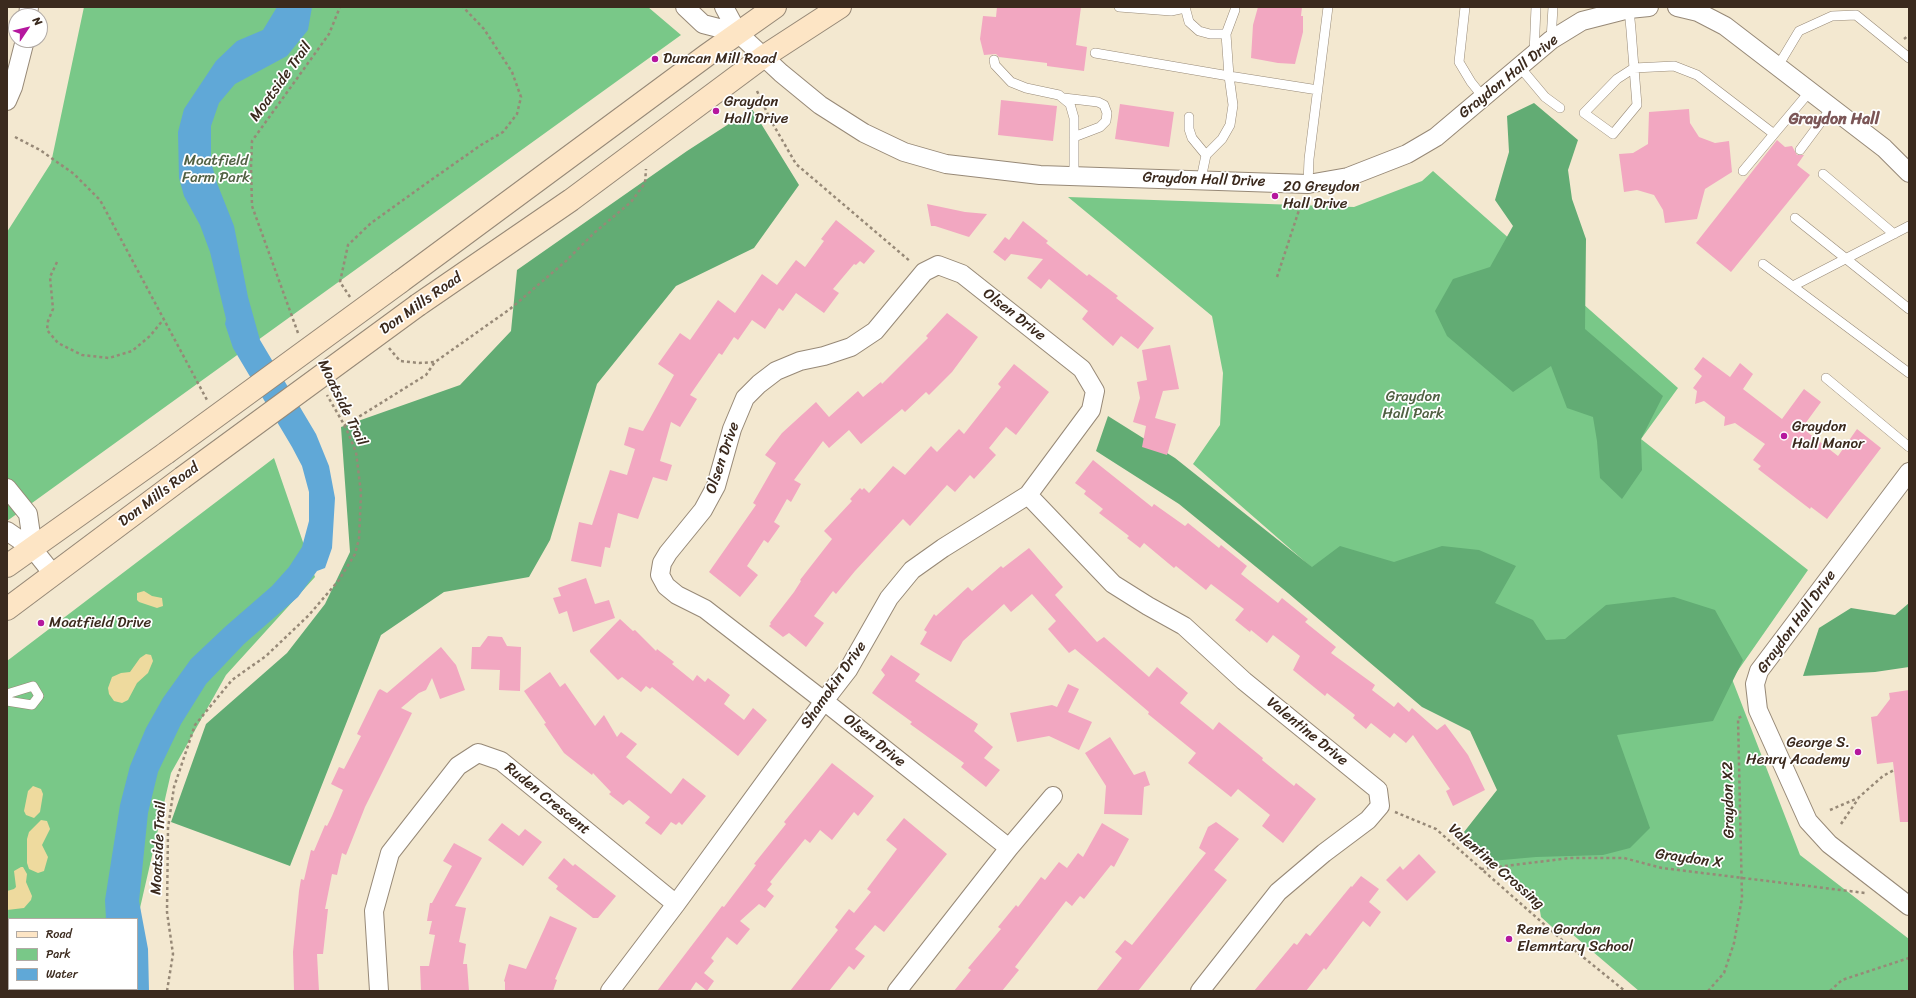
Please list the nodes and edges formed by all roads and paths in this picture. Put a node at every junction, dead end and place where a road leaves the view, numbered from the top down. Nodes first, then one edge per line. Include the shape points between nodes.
1 (340, 7) edge
2 (685, 7) edge
3 (724, 7) edge
4 (775, 7) edge
5 (840, 7) edge
6 (1119, 7) edge
7 (1328, 7) edge
8 (1465, 7) edge
9 (1536, 7) edge
10 (1553, 7) edge
11 (1649, 7) edge
12 (1677, 7) edge
13 (1185, 8) edge
14 (1629, 9) junction
15 (1699, 9) edge
16 (1236, 10) dead end
17 (738, 33) junction
18 (1226, 34) junction
19 (1551, 40) junction
20 (22, 48) edge
21 (1095, 53) dead end
22 (1534, 54) junction
23 (763, 57) junction
24 (1909, 58) edge
25 (994, 60) dead end
26 (1519, 66) junction
27 (1778, 66) junction
28 (1634, 68) junction
29 (1229, 76) junction
30 (1318, 90) junction
31 (1811, 90) junction
32 (757, 91) dead end
33 (1483, 97) junction
34 (1064, 98) junction
35 (7, 101) edge
36 (1832, 107) junction
37 (1560, 108) dead end
38 (1189, 117) dead end
39 (1774, 134) junction
40 (14, 137) dead end
41 (1074, 137) junction
42 (1800, 150) dead end
43 (1206, 155) junction
44 (1902, 155) edge
45 (1743, 171) dead end
46 (1823, 174) dead end
47 (1909, 174) edge
48 (1074, 176) junction
49 (1201, 180) junction
50 (1308, 184) junction
51 (1301, 204) dead end
52 (1795, 218) dead end
53 (1909, 226) edge
54 (1894, 234) junction
55 (1846, 258) junction
56 (57, 262) dead end
57 (1764, 264) dead end
58 (924, 272) junction
59 (1277, 277) dead end
60 (1793, 286) junction
61 (1909, 309) edge
62 (163, 320) junction
63 (298, 334) dead end
64 (435, 362) dead end
65 (1909, 373) edge
66 (1826, 378) dead end
67 (325, 391) dead end
68 (1095, 391) joint
69 (208, 402) dead end
70 (344, 426) junction
71 (1909, 447) edge
72 (1909, 472) edge
73 (7, 488) edge
74 (1028, 495) junction
75 (7, 531) edge
76 (33, 549) junction
77 (7, 566) edge
78 (53, 574) junction
79 (7, 609) edge
80 (7, 694) edge
81 (7, 701) edge
82 (824, 701) junction
83 (1758, 710) junction
84 (1894, 770) dead end
85 (1053, 796) dead end
86 (1858, 798) junction
87 (1380, 806) junction
88 (1830, 810) dead end
89 (1842, 824) dead end
90 (1009, 848) junction
91 (1481, 869) junction
92 (1741, 877) junction
93 (1893, 893) junction
94 (676, 904) junction
95 (1909, 906) edge
96 (1909, 958) edge
97 (167, 991) edge
98 (379, 991) edge
99 (610, 991) edge
100 (897, 991) edge
101 (1200, 991) edge
102 (1625, 991) edge
103 (1708, 991) edge
104 (1830, 991) edge

1 - 63 path, Moatside Trail via 329,34 252,141 252,206
2 - 17 street via 704,24
3 - 17 street
4 - 17 main road, Don Mills Road
5 - 23 main road, Don Mills Road
6 - 13 lane via 1171,11
7 - 30 lane
8 - 33 lane via 1459,62
9 - 22 lane
10 - 19 lane
11 - 14 street, Graydon Hall Drive
12 - 15 street
13 - 18 lane via 1189,22 1199,31
14 - 19 street, Graydon Hall Drive via 1582,21
14 - 28 lane
15 - 27 street
16 - 18 lane
17 - 23 street
17 - 76 main road, Don Mills Road, bridge
18 - 29 lane
19 - 22 street, Graydon Hall Drive
20 - 35 street
21 - 29 lane
22 - 26 street, Graydon Hall Drive
23 - 48 street, Graydon Hall Drive via 820,105 864,133 904,152 946,164 1040,175
23 - 78 main road, Don Mills Road, bridge via 571,200 418,305
24 - 27 lane via 1856,15 1832,16 1799,31
25 - 34 lane via 995,65 1011,82
26 - 33 street, Graydon Hall Drive
26 - 37 lane via 1545,97
27 - 31 street
28 - 28 lane via 1617,79 1584,113 1613,134 1637,105
28 - 39 lane via 1674,66 1697,75
29 - 30 lane
29 - 43 lane via 1234,105 1230,125 1222,139
30 - 50 lane
31 - 36 street
31 - 39 lane
32 - 58 path via 796,164
33 - 50 street, Graydon Hall Drive via 1436,137 1407,154 1348,177
34 - 41 lane via 1073,111
34 - 41 lane via 1098,102 1104,105 1107,113 1106,121 1100,127
36 - 42 lane
36 - 44 street via 1884,148
38 - 43 lane via 1192,138
39 - 45 lane
40 - 62 path via 40,150 74,174 100,200
41 - 48 lane
43 - 49 lane
44 - 47 street
46 - 54 lane
48 - 49 street, Graydon Hall Drive
49 - 50 street, Graydon Hall Drive
51 - 59 path
52 - 55 lane
53 - 54 lane
54 - 55 lane
55 - 60 lane
55 - 61 lane
56 - 62 path via 50,277 53,309 47,330 58,343 82,355 109,358 132,351 150,336
57 - 60 lane
58 - 68 street, Olsen Drive via 938,265 962,274 1082,369
58 - 82 street, Olsen Drive via 875,331 851,347 800,361 776,371 745,398 732,429 716,486 703,510 678,539 662,563 660,575 666,586 677,595 705,609
60 - 65 lane
62 - 69 path
64 - 70 path via 426,375
66 - 71 lane
67 - 70 path, Moatside Trail
68 - 74 street, Shamokin Drive via 1091,410
70 - 97 path, Moatside Trail via 356,452 359,472 359,539 355,554 339,580 309,615 266,656 232,680 195,725 174,787 168,828 166,873 167,912 173,954
72 - 83 street, Graydon Hall Drive via 1759,671 1755,684
73 - 76 street via 28,514
74 - 82 street, Shamokin Drive via 912,570 889,598 848,670
74 - 87 street, Valentine Drive via 1113,584 1184,626 1244,681 1378,790
75 - 76 street
76 - 77 main road, Don Mills Road
76 - 78 street
78 - 79 main road, Don Mills Road
80 - 81 lane via 33,686 38,696 32,705
82 - 90 street, Olsen Drive
82 - 94 street, Shamokin Drive
83 - 92 path, Graydon X2 via 1738,718
83 - 93 street, Graydon Hall Drive via 1808,821 1829,844
84 - 86 path via 1883,776
85 - 90 street
86 - 88 path
86 - 89 path
87 - 91 path, Valentine Crossing via 1436,829
87 - 101 street via 1368,820 1278,892
90 - 100 street
91 - 92 path, Graydon X via 1570,858 1624,858 1662,868
91 - 102 path, Valentine Crossing
92 - 93 path, Graydon X via 1857,893
92 - 103 path, Graydon X2 via 1742,898 1734,943 1724,973
93 - 95 street, Graydon Hall Drive
94 - 98 street, Ruden Crescent via 500,761 478,754 458,766 390,853 374,911
94 - 99 street, Shamokin Drive
96 - 104 path via 1842,980

